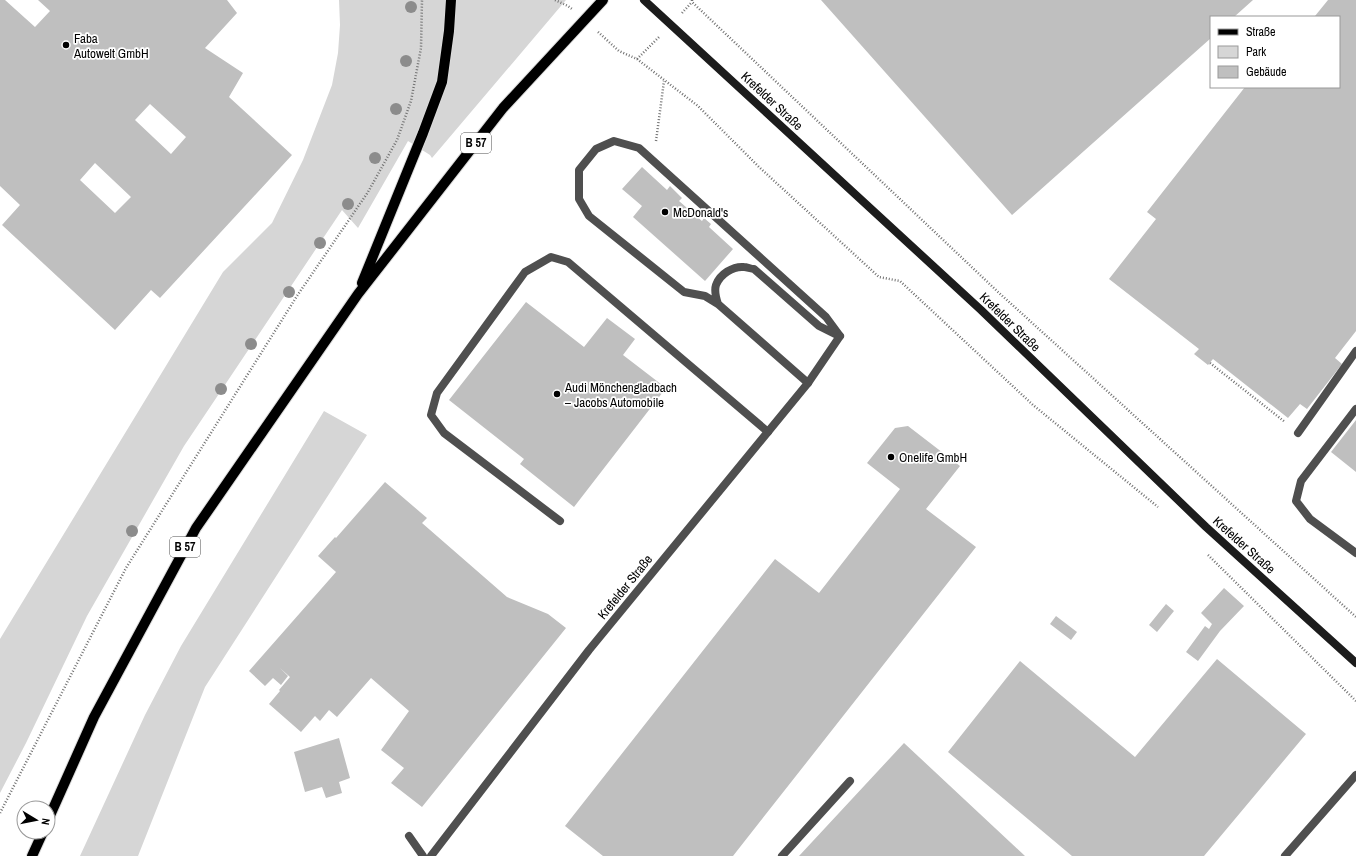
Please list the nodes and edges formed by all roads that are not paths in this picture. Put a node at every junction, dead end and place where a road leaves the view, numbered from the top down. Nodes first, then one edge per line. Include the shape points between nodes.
1 (451, 0) edge
2 (603, 0) edge
3 (644, 0) edge
4 (358, 294) junction
5 (718, 304) junction
6 (840, 336) junction
7 (1356, 351) edge
8 (808, 383) junction
9 (1356, 409) edge
10 (768, 432) junction
11 (1298, 433) road end
12 (560, 521) dead end
13 (1356, 553) edge
14 (1356, 663) edge
15 (1356, 775) edge
16 (850, 780) dead end
17 (56, 802) edge
18 (409, 836) dead end
19 (39, 840) edge
20 (32, 856) edge
21 (423, 856) edge
22 (431, 856) edge
23 (782, 856) edge
24 (1285, 856) edge

1 - 4 main road via 442,82
2 - 4 main road, B 57 via 503,108
3 - 14 street, Krefelder Straße via 981,310 1206,527
4 - 17 main road, B 57 via 196,528 94,717
5 - 6 street via 716,285 723,275 733,268 744,267 754,270 819,326
5 - 6 street via 705,296 684,292 589,216 578,199 580,170 596,149 614,141 639,148 826,317
5 - 8 street
6 - 8 street, Krefelder Straße
7 - 11 street
8 - 10 street, Krefelder Straße
9 - 13 street via 1301,481 1296,501 1310,519
10 - 12 street via 568,262 551,257 525,272 437,393 430,415 444,432
10 - 22 street, Krefelder Straße via 589,650
15 - 24 street
16 - 23 street
18 - 21 street
19 - 20 main road

